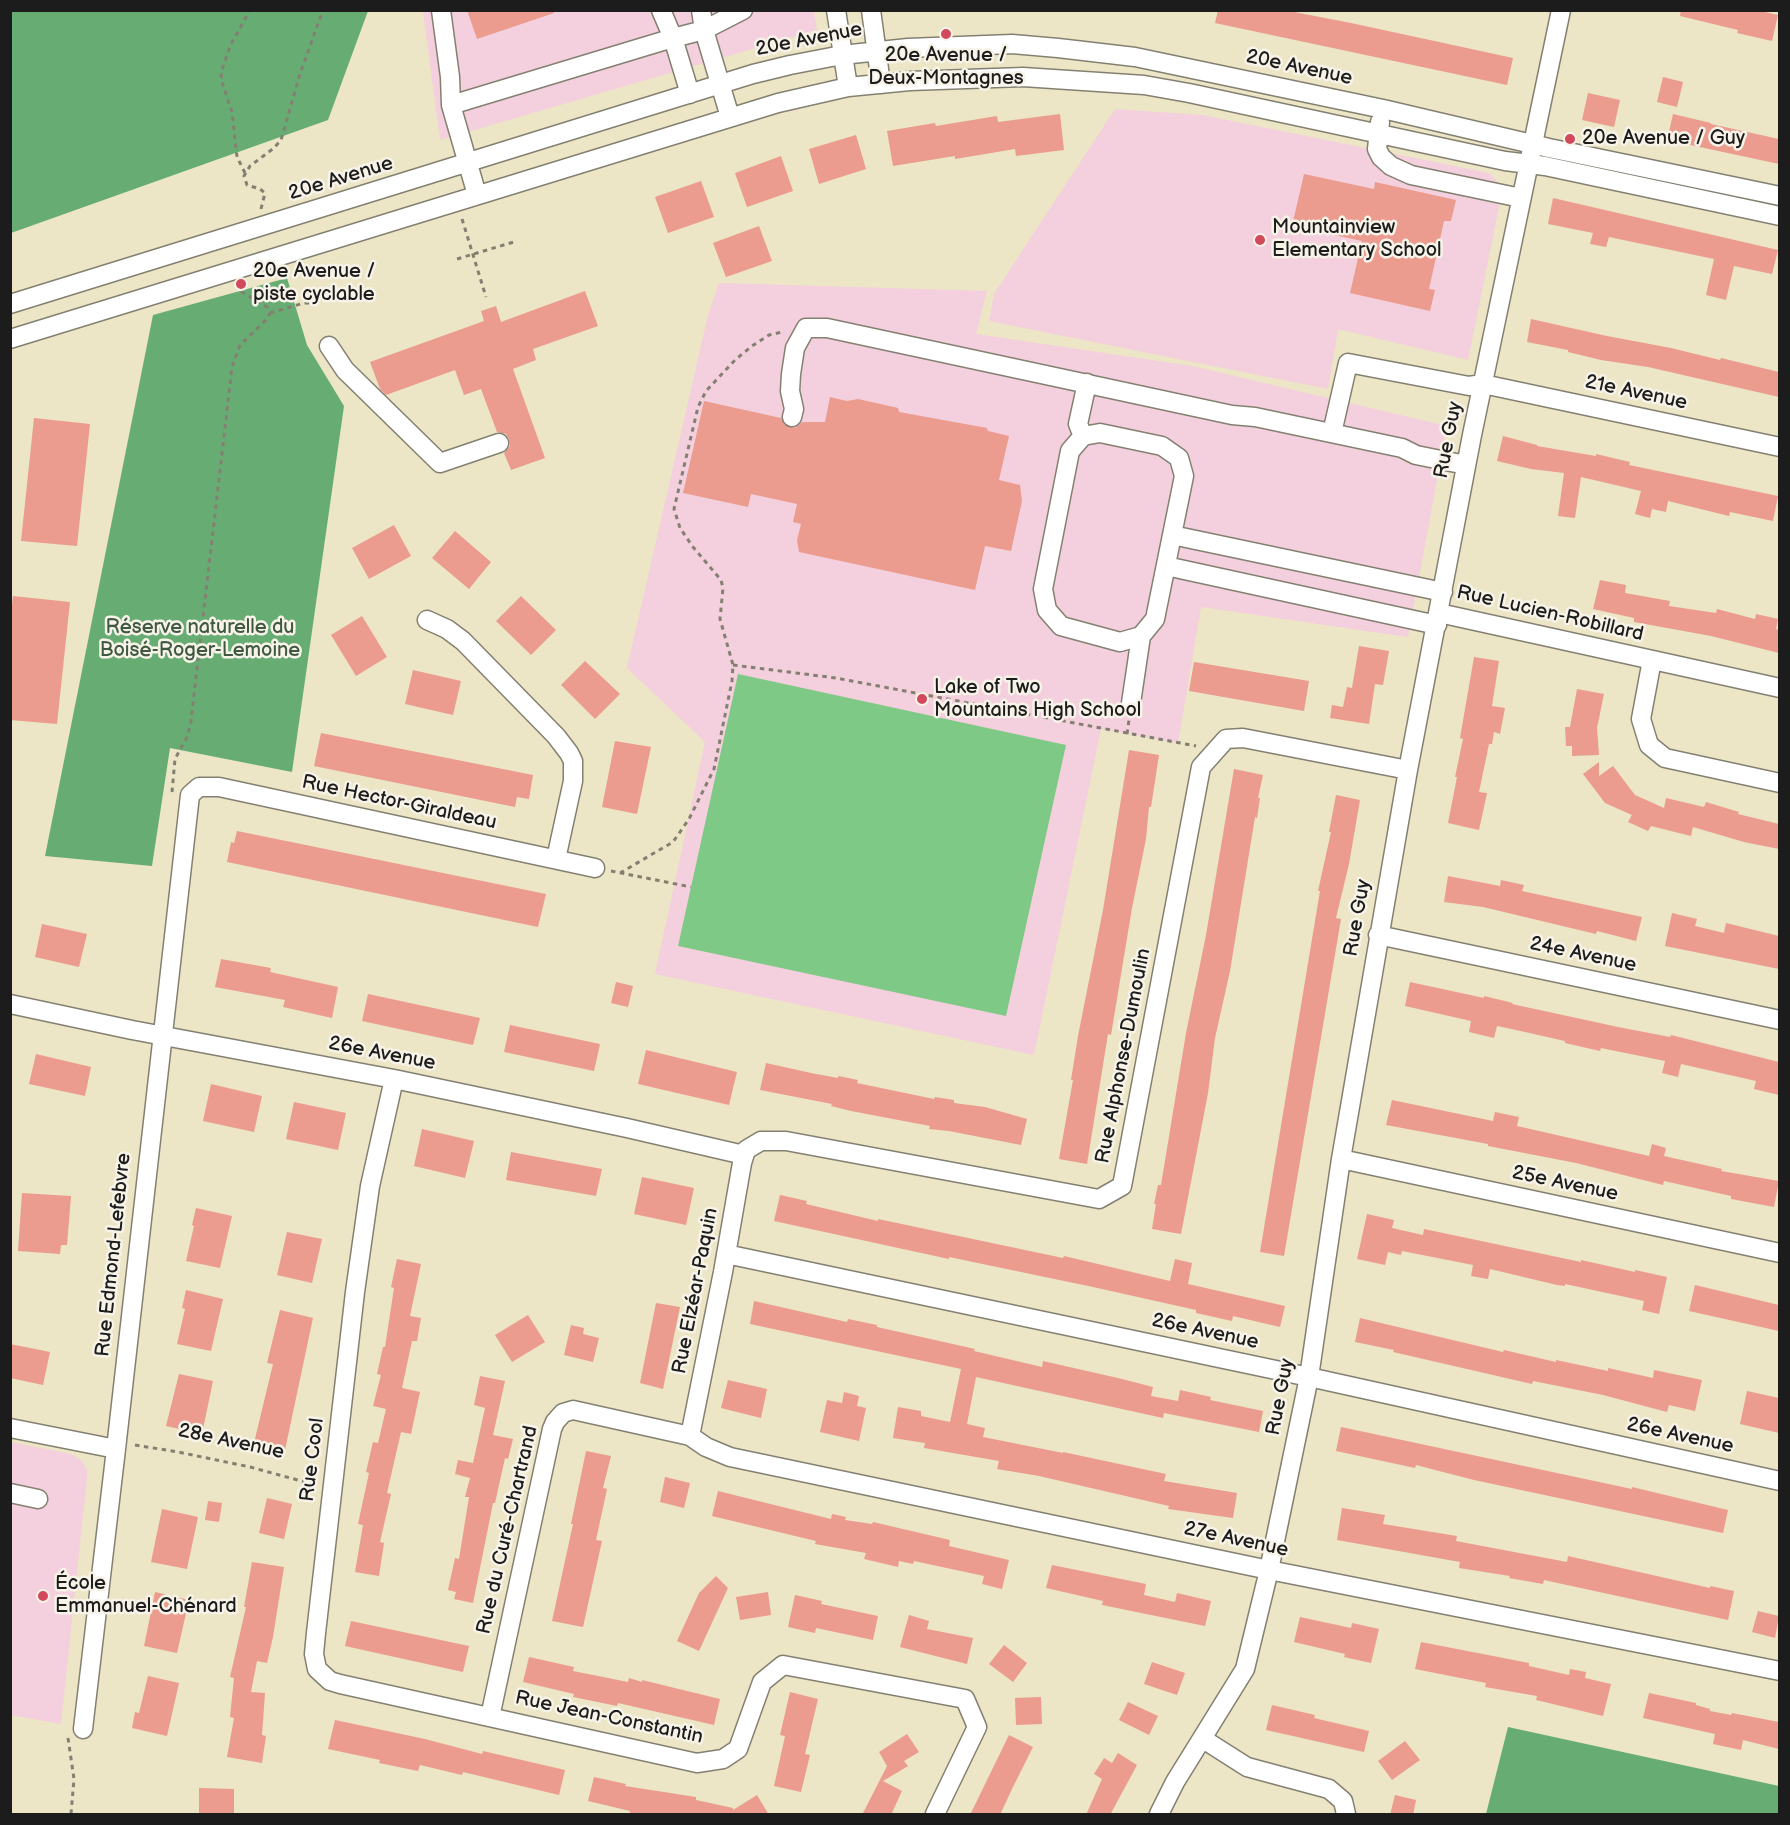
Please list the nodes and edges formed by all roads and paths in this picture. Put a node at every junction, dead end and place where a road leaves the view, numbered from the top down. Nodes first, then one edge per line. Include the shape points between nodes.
1 (250, 10) edge
2 (323, 10) edge
3 (441, 10) edge
4 (661, 10) edge
5 (701, 10) edge
6 (743, 10) edge
7 (836, 10) edge
8 (871, 10) edge
9 (1561, 10) edge
10 (704, 30) junction
11 (673, 38) junction
12 (876, 50) junction
13 (842, 55) junction
14 (881, 84) junction
15 (720, 85) junction
16 (848, 87) junction
17 (690, 94) junction
18 (451, 105) junction
19 (1383, 109) junction
20 (730, 117) junction
21 (1377, 134) junction
22 (1533, 144) junction
23 (468, 163) junction
24 (1528, 164) junction
25 (245, 173) junction
26 (477, 195) junction
27 (1779, 196) edge
28 (1521, 198) junction
29 (461, 215) dead end
30 (259, 216) dead end
31 (1779, 216) edge
32 (517, 241) dead end
33 (473, 254) junction
34 (457, 259) dead end
35 (242, 280) dead end
36 (486, 297) dead end
37 (315, 303) dead end
38 (10, 304) edge
39 (270, 314) junction
40 (806, 328) junction
41 (10, 339) edge
42 (329, 346) dead end
43 (1087, 383) junction
44 (1483, 384) junction
45 (792, 417) dead end
46 (1332, 433) junction
47 (1083, 436) junction
48 (499, 443) dead end
49 (1779, 447) edge
50 (1467, 465) junction
51 (1172, 535) junction
52 (1166, 566) junction
53 (1443, 592) junction
54 (1438, 619) junction
55 (427, 620) dead end
56 (1141, 636) junction
57 (1652, 660) junction
58 (733, 665) junction
59 (1779, 688) edge
60 (1131, 703) dead end
61 (1215, 750) junction
62 (175, 759) dead end
63 (1408, 770) junction
64 (1779, 783) edge
65 (195, 789) joint
66 (556, 860) junction
67 (599, 869) joint
68 (620, 873) junction
69 (691, 887) dead end
70 (1378, 935) junction
71 (10, 1004) edge
72 (1779, 1020) edge
73 (162, 1035) junction
74 (394, 1079) junction
75 (744, 1155) junction
76 (1341, 1159) junction
77 (1779, 1253) edge
78 (726, 1254) junction
79 (1309, 1377) junction
80 (10, 1428) edge
81 (690, 1436) junction
82 (123, 1447) junction
83 (1779, 1480) edge
84 (322, 1486) dead end
85 (10, 1493) edge
86 (38, 1499) dead end
87 (1269, 1570) junction
88 (1779, 1671) edge
89 (490, 1717) junction
90 (75, 1732) joint
91 (1203, 1739) junction
92 (71, 1815) edge
93 (935, 1815) edge
94 (1159, 1815) edge
95 (1346, 1815) edge

1 - 25 path via 221,73 232,112 237,157
2 - 25 path via 280,140
3 - 18 street
4 - 11 street
5 - 10 street
6 - 10 street
7 - 13 street
8 - 12 street
9 - 22 street, Rue Guy
10 - 11 street
10 - 15 street
11 - 17 street
11 - 18 street
12 - 13 street, 20e Avenue
12 - 14 street
12 - 19 street, 20e Avenue via 1012,44 1112,54
13 - 15 street, 20e Avenue via 776,68
13 - 16 street
14 - 16 street
14 - 21 street via 994,76 1120,83 1189,93
15 - 17 street, 20e Avenue
15 - 20 street
16 - 20 street
17 - 23 street, 20e Avenue
18 - 23 street
19 - 21 street
19 - 22 street, 20e Avenue
20 - 26 street
21 - 24 street
21 - 28 street via 1381,157 1402,172
22 - 24 street, Rue Guy
22 - 27 street, 20e Avenue
23 - 26 street
23 - 38 street, 20e Avenue
24 - 28 street, Rue Guy
24 - 31 street
25 - 30 path via 247,185 265,193
26 - 41 street
28 - 44 street, Rue Guy
29 - 33 path
32 - 33 path
33 - 34 path
33 - 36 path
35 - 39 path via 242,292 263,303
37 - 39 path
39 - 62 path via 240,345 232,367 191,721
40 - 43 street via 840,330
40 - 45 street via 795,348 790,391
40 - 58 path via 761,340 735,360 706,391 698,406 675,500 680,528 721,580 724,596 720,619
42 - 48 street via 345,370 440,463
43 - 46 street
43 - 47 street via 1078,424
44 - 46 street, 21e Avenue via 1469,386 1348,363
44 - 49 street, 21e Avenue
44 - 50 street, Rue Guy
46 - 50 street
47 - 51 street via 1100,433 1162,446 1179,458 1184,476
47 - 56 street via 1070,451 1043,589 1047,610 1061,626 1120,642
50 - 53 street, Rue Guy
51 - 52 street
51 - 53 street
52 - 54 street, Rue Lucien-Robillard
52 - 56 street via 1155,618
53 - 54 street, Rue Guy
54 - 57 street, Rue Lucien-Robillard
54 - 63 street, Rue Guy
55 - 66 street via 463,641 569,753 573,781
56 - 60 street
57 - 59 street, Rue Lucien-Robillard
57 - 64 street, Rue Lucien-Robillard via 1641,719 1649,745 1665,758
58 - 61 path via 836,678
58 - 68 path via 714,769 689,819 673,842
61 - 63 street via 1226,739 1243,738
61 - 75 street, Rue Alphonse-Dumoulin via 1201,767 1122,1185 1099,1199 773,1140 753,1145
63 - 70 street, Rue Guy
65 - 66 street, Rue Hector-Giraldeau via 219,787
65 - 73 street, Rue Edmond-Lefebvre via 188,802
66 - 67 street, Rue Hector-Giraldeau
67 - 68 path
68 - 69 path
70 - 72 street, 24e Avenue
70 - 76 street, Rue Guy
71 - 73 street, 26e Avenue
73 - 74 street, 26e Avenue
73 - 82 street, Rue Edmond-Lefebvre
74 - 75 street, 26e Avenue
74 - 89 street, Rue Cool via 362,1235 314,1662 330,1681
75 - 78 street, Rue Elzéar-Paquin
76 - 77 street, 25e Avenue
76 - 79 street, Rue Guy
78 - 79 street, 26e Avenue
78 - 81 street, Rue Elzéar-Paquin
79 - 83 street, 26e Avenue
79 - 87 street, Rue Guy
80 - 82 street
81 - 87 street, 27e Avenue via 730,1457
81 - 89 street, Rue du Curé-Chartrand via 573,1410 563,1413 555,1422
82 - 84 path, 28e Avenue via 178,1452
82 - 90 street, Rue Edmond-Lefebvre
85 - 86 street
87 - 88 street, 27e Avenue
87 - 91 street, Rue Guy via 1245,1669
89 - 93 street, Rue Jean-Constantin via 697,1763 723,1759 738,1749 762,1682 783,1665 965,1699 976,1727
90 - 92 path
91 - 94 street, Rue Guy
91 - 95 street via 1248,1767 1329,1789 1343,1801

